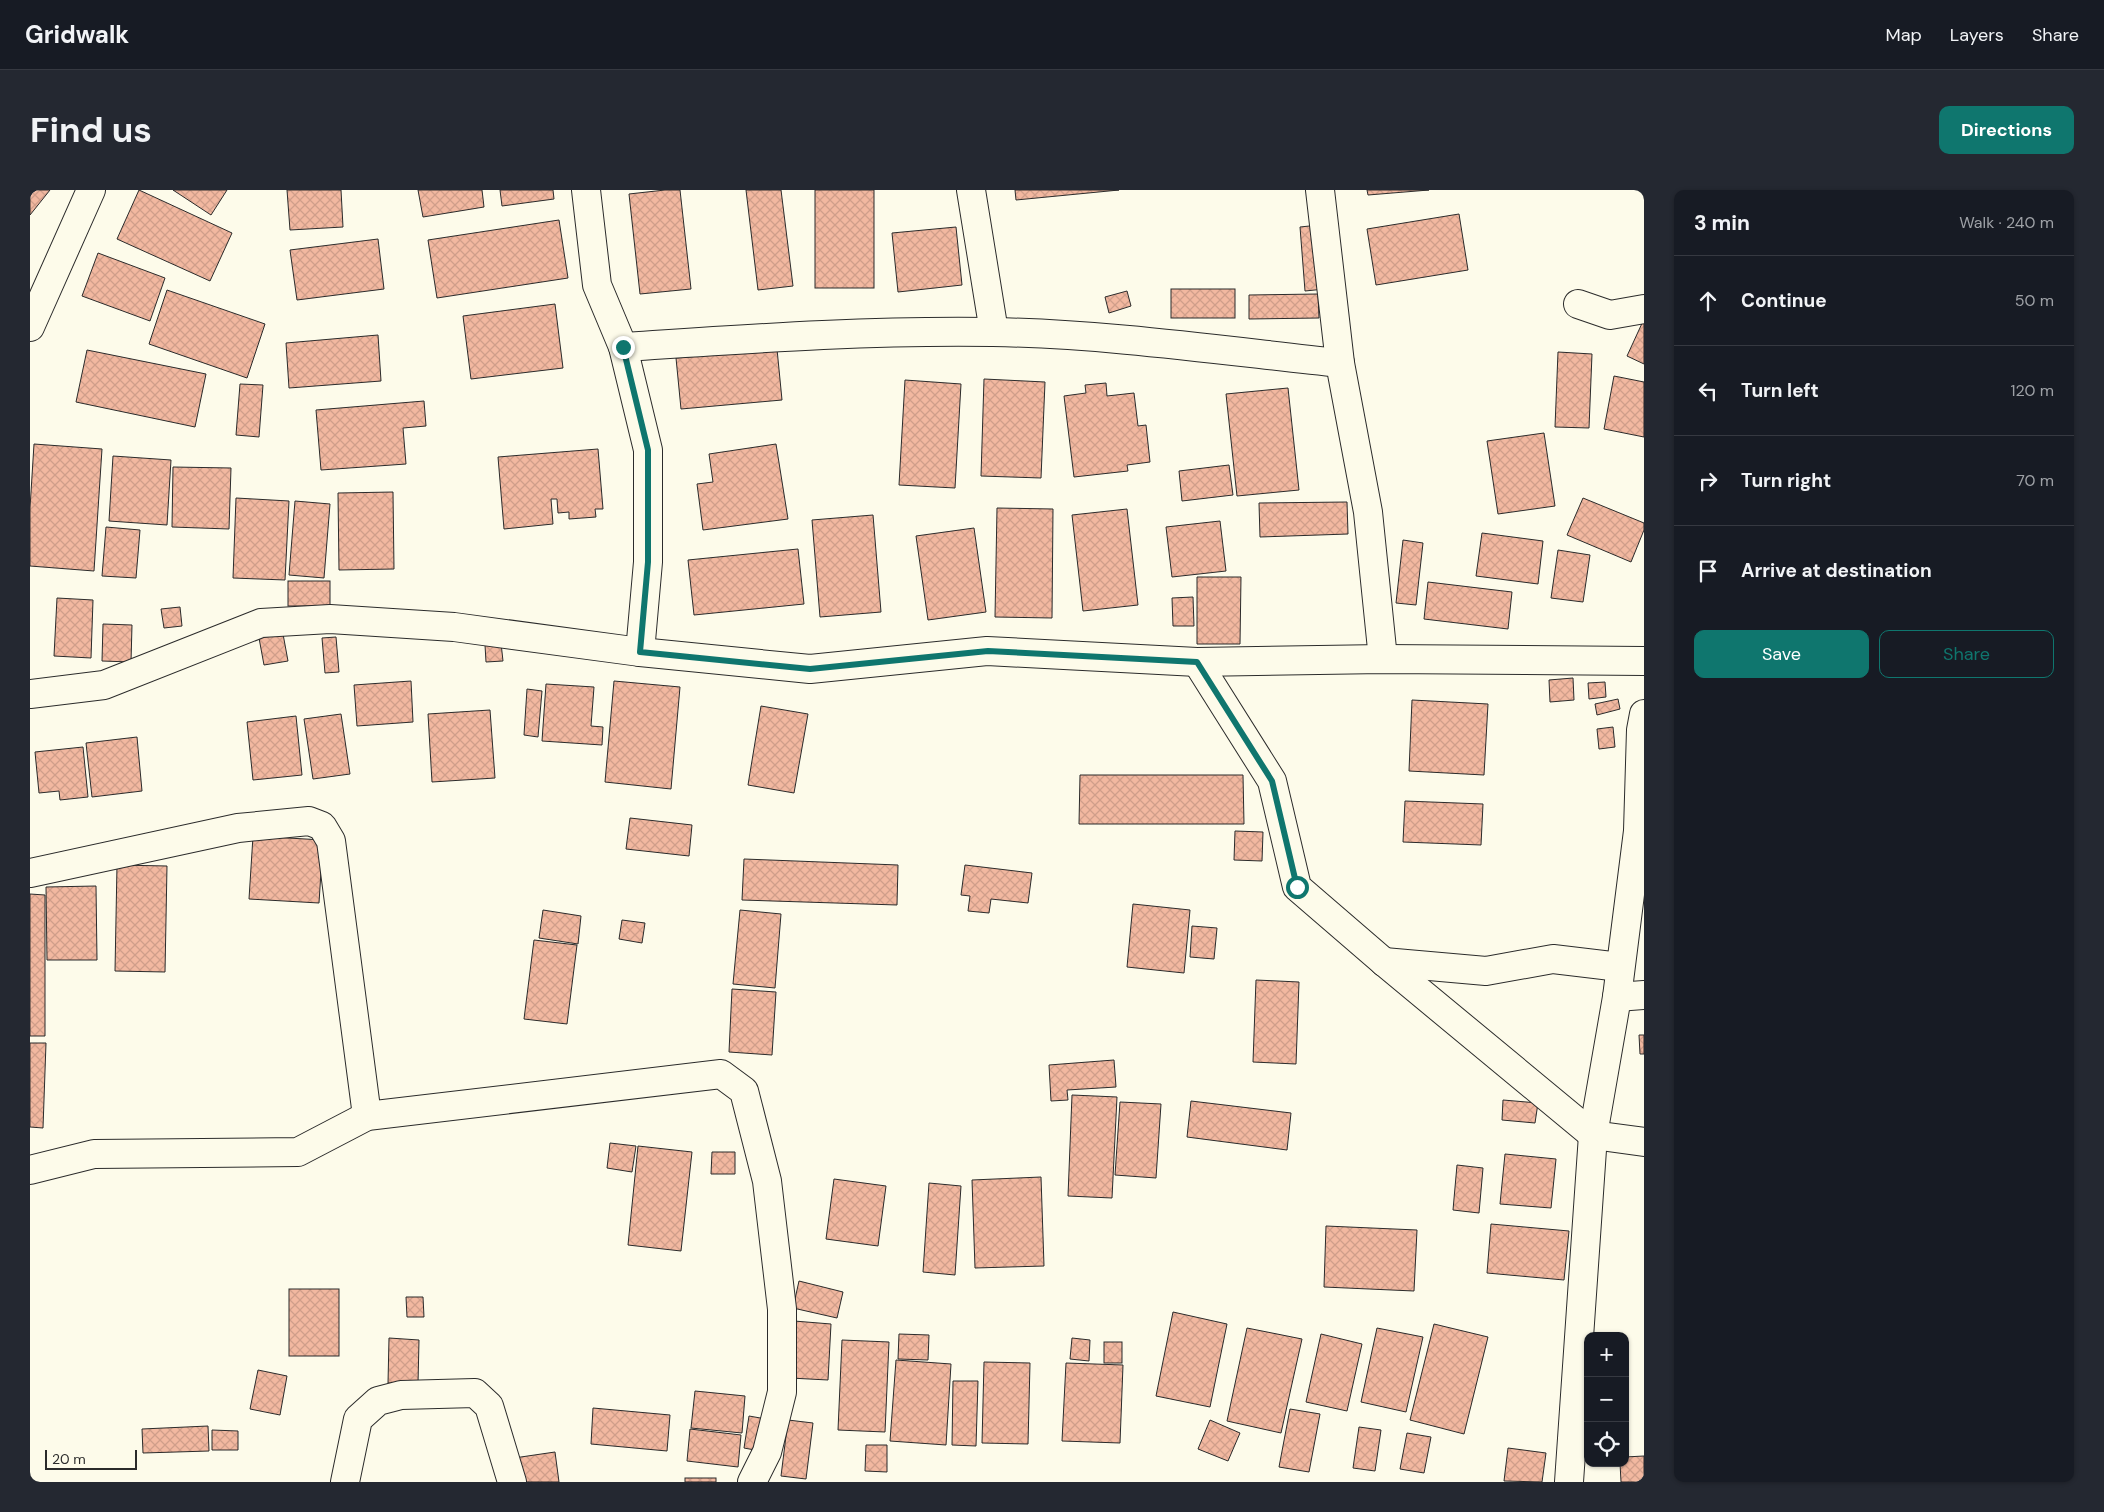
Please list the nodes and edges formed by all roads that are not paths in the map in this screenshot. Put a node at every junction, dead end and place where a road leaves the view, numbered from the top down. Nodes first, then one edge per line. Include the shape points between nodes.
1 (91, 190) edge
2 (586, 190) edge
3 (971, 190) edge
4 (1320, 190) edge
5 (1578, 304) dead end
6 (1644, 309) edge
7 (30, 327) edge
8 (994, 332) junction
9 (623, 347) junction
10 (1340, 363) junction
11 (640, 652) junction
12 (1383, 659) junction
13 (1197, 662) junction
14 (1644, 662) edge
15 (30, 694) edge
16 (1644, 714) edge
17 (30, 873) edge
18 (1384, 962) junction
19 (1620, 968) junction
20 (1644, 995) edge
21 (1617, 997) junction
22 (367, 1116) junction
23 (1593, 1135) junction
24 (1644, 1142) edge
25 (30, 1170) edge
26 (345, 1482) edge
27 (512, 1482) edge
28 (752, 1482) edge
29 (1569, 1482) edge

1 - 7 street
2 - 9 street via 597,284
3 - 8 street
4 - 10 street
5 - 6 street via 1610,315
8 - 9 street via 848,332
8 - 10 street via 1070,336
9 - 11 street via 648,450 648,562
10 - 12 street via 1368,512
11 - 13 street via 810,669 988,651
11 - 15 street via 454,627 330,619 261,623 104,685
12 - 13 street
12 - 14 street
13 - 18 street via 1272,781 1297,887
16 - 19 street via 1640,730 1638,831
17 - 22 street via 238,828 309,821 322,826 331,840
18 - 19 street via 1486,971 1553,959
18 - 23 street
19 - 21 street
20 - 21 street
21 - 23 street
22 - 25 street via 298,1152 94,1154
22 - 28 street via 721,1074 744,1091 767,1181 782,1309 782,1392 767,1452
23 - 24 street
23 - 29 street
26 - 27 street via 358,1420 378,1401 402,1395 475,1393 488,1406

